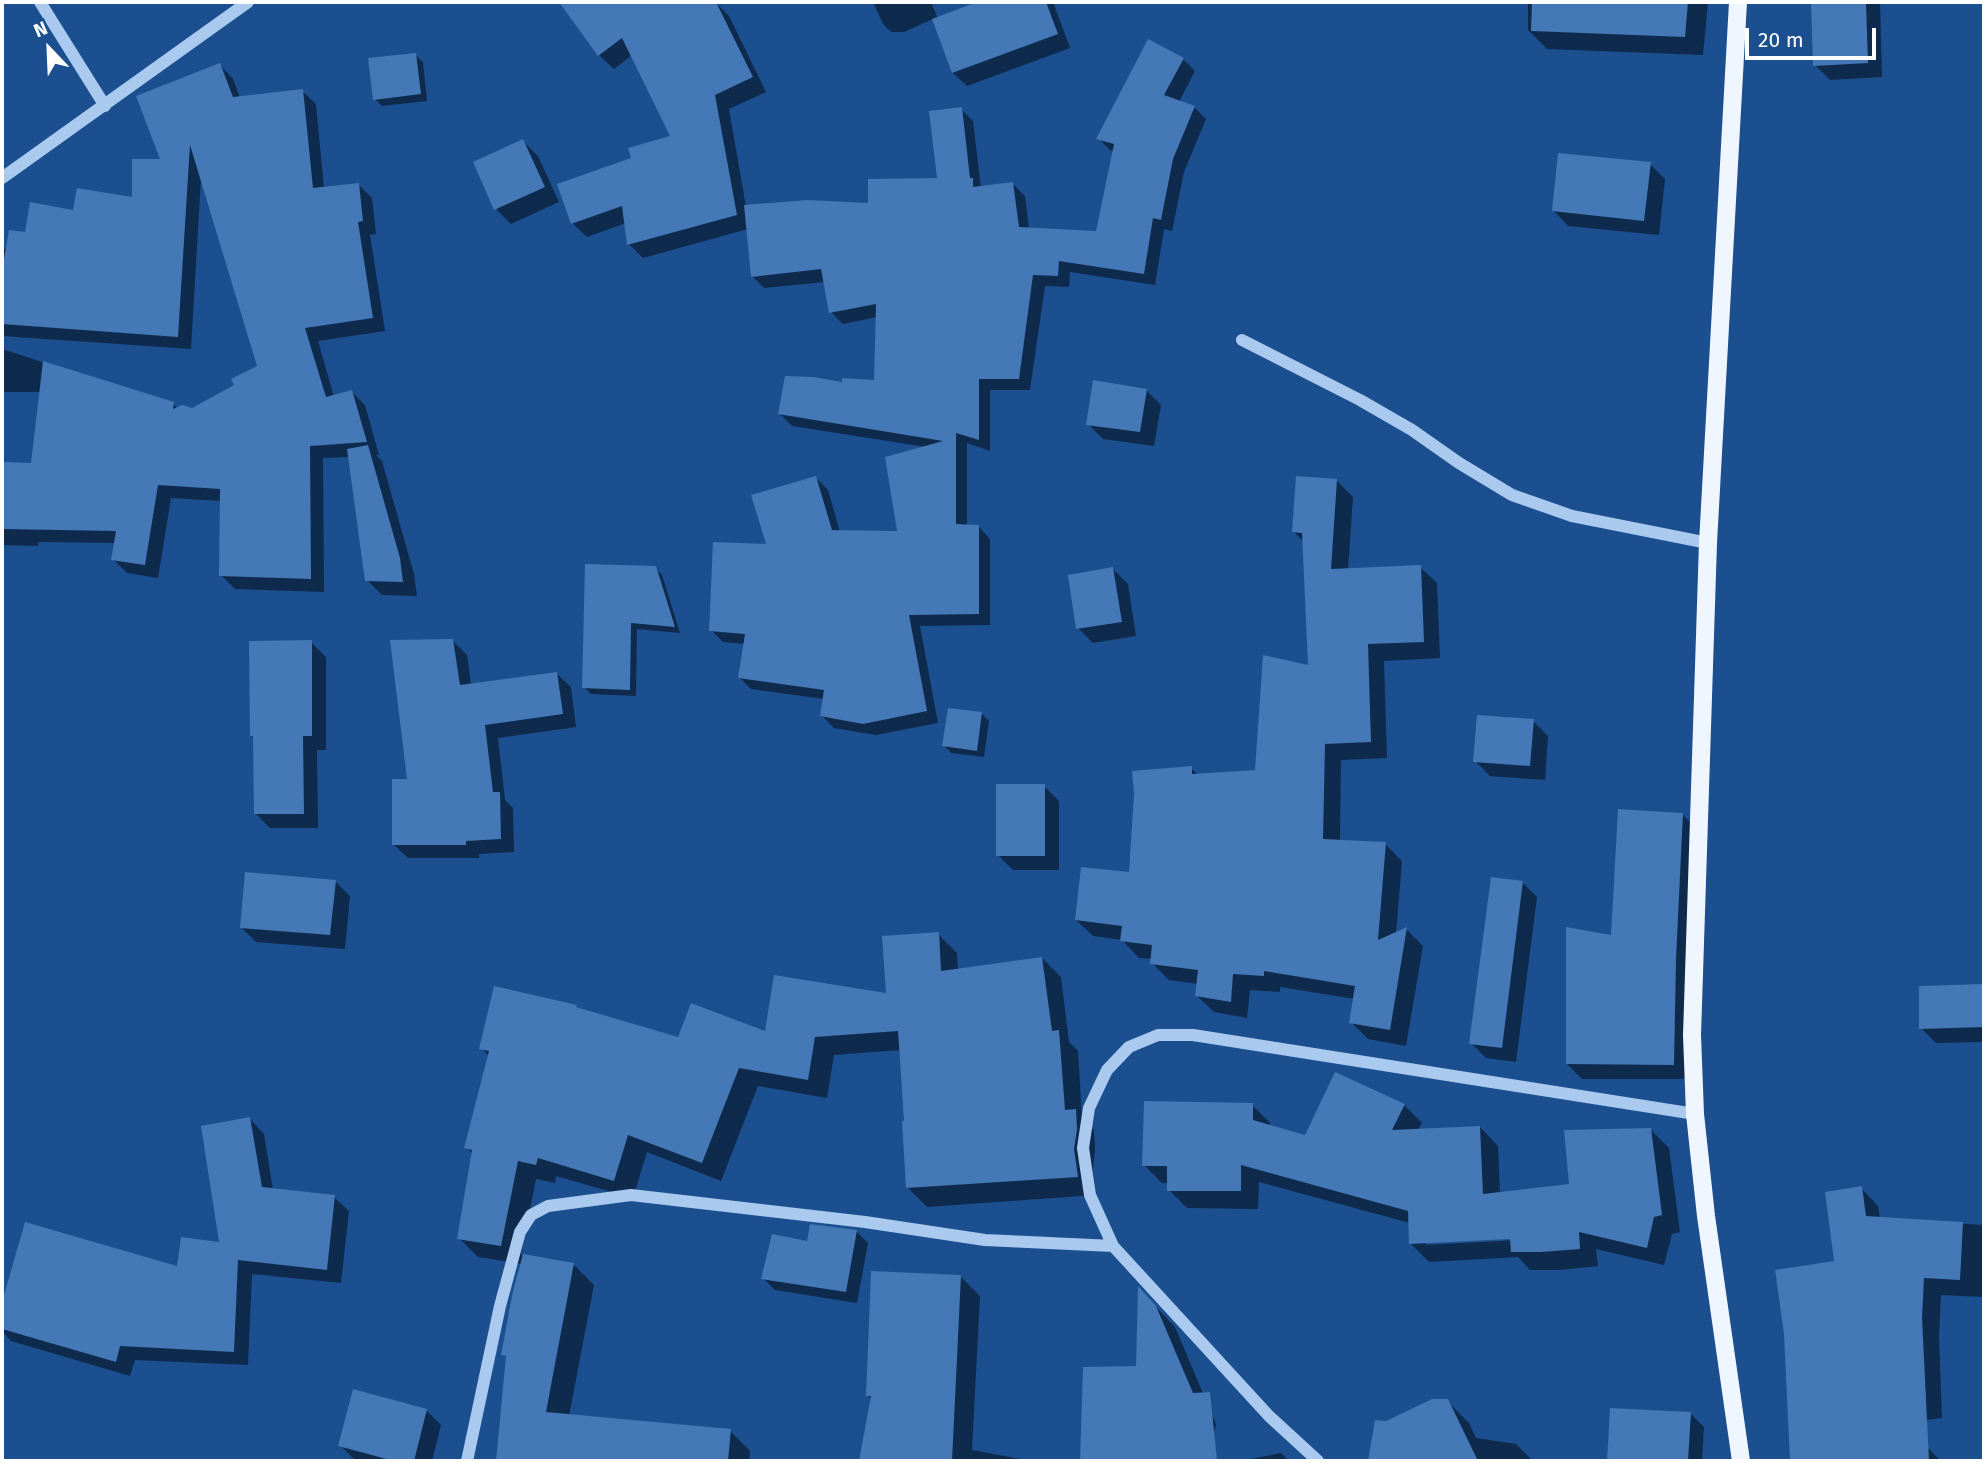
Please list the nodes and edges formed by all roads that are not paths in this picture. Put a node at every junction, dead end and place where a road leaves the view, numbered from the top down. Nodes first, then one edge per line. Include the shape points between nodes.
1 (40, 2) edge
2 (248, 2) edge
3 (1738, 2) edge
4 (105, 106) junction
5 (2, 178) edge
6 (1242, 341) dead end
7 (1708, 543) junction
8 (1695, 1114) junction
9 (1113, 1246) junction
10 (467, 1461) edge
11 (1318, 1461) edge
12 (1741, 1461) edge

1 - 4 street
2 - 4 street
3 - 7 main road
4 - 5 street
6 - 7 street via 1371,406 1512,495 1572,516
7 - 8 main road via 1692,1035
8 - 9 street via 1193,1035 1158,1035 1129,1047 1107,1070 1089,1108 1083,1148 1090,1195
8 - 12 main road
9 - 10 street via 985,1240 631,1195 548,1206 531,1215 520,1232
9 - 11 street via 1269,1416

